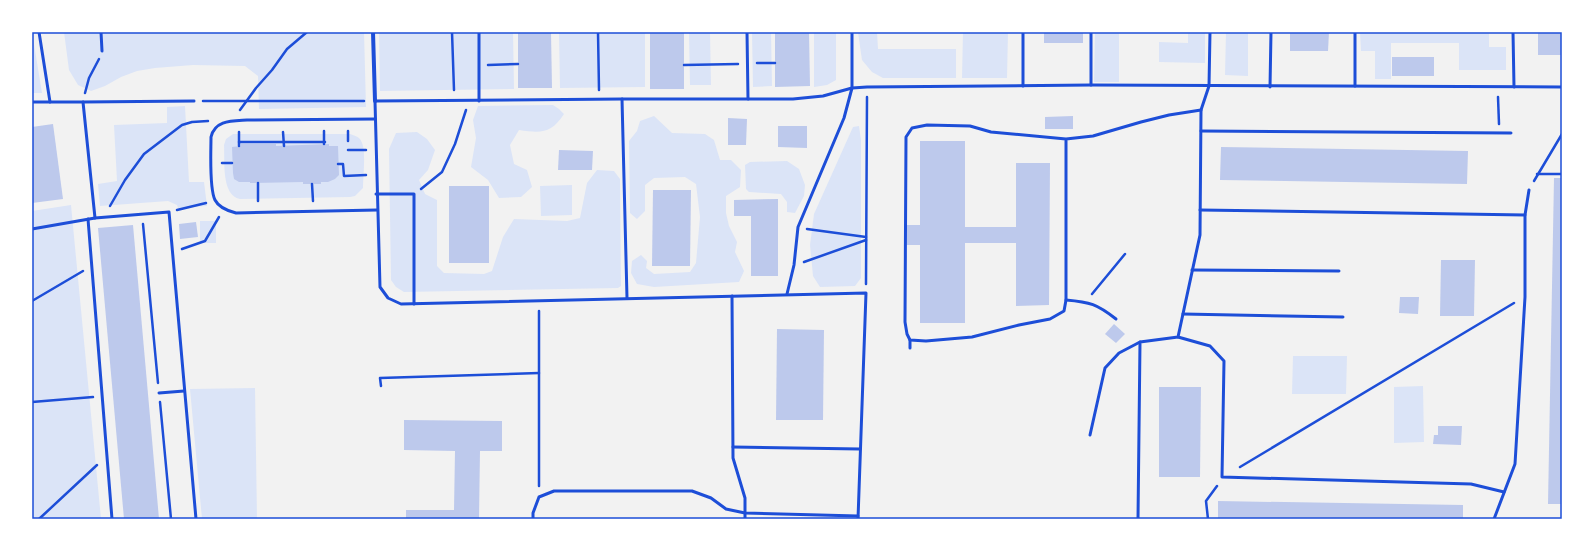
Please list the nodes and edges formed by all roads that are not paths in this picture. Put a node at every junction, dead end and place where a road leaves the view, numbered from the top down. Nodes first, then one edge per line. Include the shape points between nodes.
1 (40, 32) edge
2 (101, 32) edge
3 (373, 32) edge
4 (479, 32) edge
5 (747, 32) edge
6 (852, 32) edge
7 (1023, 32) edge
8 (1091, 32) edge
9 (1210, 32) edge
10 (1271, 32) edge
11 (1355, 32) edge
12 (1513, 32) edge
13 (102, 51) road end
14 (1091, 85) junction
15 (1023, 86) junction
16 (1210, 86) junction
17 (1355, 86) junction
18 (1514, 86) junction
19 (1270, 87) junction
20 (1562, 87) edge
21 (852, 88) junction
22 (622, 98) junction
23 (748, 99) junction
24 (194, 101) road end
25 (374, 101) junction
26 (479, 101) junction
27 (32, 102) edge
28 (50, 102) junction
29 (83, 102) junction
30 (1201, 110) junction
31 (375, 119) junction
32 (1201, 131) junction
33 (1511, 133) dead end
34 (1066, 139) junction
35 (1529, 190) road end
36 (376, 194) junction
37 (377, 210) junction
38 (1200, 210) junction
39 (1526, 214) junction
40 (95, 218) junction
41 (88, 219) junction
42 (32, 229) edge
43 (1192, 270) junction
44 (1339, 271) dead end
45 (787, 294) junction
46 (732, 296) junction
47 (627, 298) junction
48 (1066, 300) junction
49 (414, 304) junction
50 (1183, 314) junction
51 (1343, 317) dead end
52 (1116, 319) dead end
53 (1178, 337) junction
54 (910, 340) junction
55 (1140, 342) junction
56 (910, 348) dead end
57 (184, 391) junction
58 (159, 393) road end
59 (1090, 435) dead end
60 (733, 447) junction
61 (860, 449) junction
62 (1504, 492) junction
63 (745, 513) junction
64 (858, 517) edge
65 (112, 519) edge
66 (196, 519) edge
67 (533, 519) edge
68 (745, 519) edge
69 (1138, 519) edge
70 (1494, 519) edge

1 - 28 lane
2 - 13 lane
3 - 25 street
4 - 26 lane
5 - 23 lane
6 - 21 lane
7 - 15 lane
8 - 14 lane
9 - 16 lane
10 - 19 lane
11 - 17 lane
12 - 18 lane
14 - 15 lane
14 - 16 lane
15 - 21 lane
16 - 19 lane
16 - 30 lane
17 - 18 lane
17 - 19 lane
18 - 20 lane
21 - 23 lane via 822,96
21 - 45 lane via 844,118 798,227 794,265
22 - 23 lane
22 - 26 lane
22 - 47 lane
24 - 29 lane
25 - 26 lane
25 - 31 lane
27 - 28 lane
28 - 29 lane
29 - 40 lane
30 - 32 lane
30 - 34 lane via 1170,115 1093,136
31 - 36 lane
31 - 37 lane via 230,121 217,125 211,137 212,183 214,200 218,205 236,213
32 - 33 lane
32 - 38 lane
34 - 48 lane
34 - 54 lane via 991,132 970,126 927,125 912,128 906,137 905,322
35 - 39 lane
36 - 37 lane
36 - 49 lane via 414,194
37 - 49 lane via 380,287 388,298 401,304
38 - 39 lane
38 - 43 lane via 1200,235
39 - 62 lane via 1525,297 1515,464
40 - 41 lane
40 - 57 lane via 169,212
41 - 42 lane
41 - 65 lane
43 - 44 lane
43 - 50 lane
45 - 46 lane
45 - 61 lane via 866,292
46 - 47 lane
46 - 60 lane
47 - 49 lane
48 - 52 lane via 1086,301
48 - 54 lane via 1064,311 1050,320 1019,325 972,338
50 - 51 lane
50 - 53 lane
53 - 55 lane
53 - 62 lane via 1210,346 1224,361 1222,477 1470,484
54 - 56 lane
55 - 59 lane via 1119,353 1105,368
55 - 69 lane
57 - 58 lane
57 - 66 lane
60 - 61 lane
60 - 63 lane via 733,458 745,498
61 - 64 lane
62 - 70 lane
63 - 64 lane
63 - 67 lane via 726,509 711,498 692,491 554,491 540,497
63 - 68 lane

